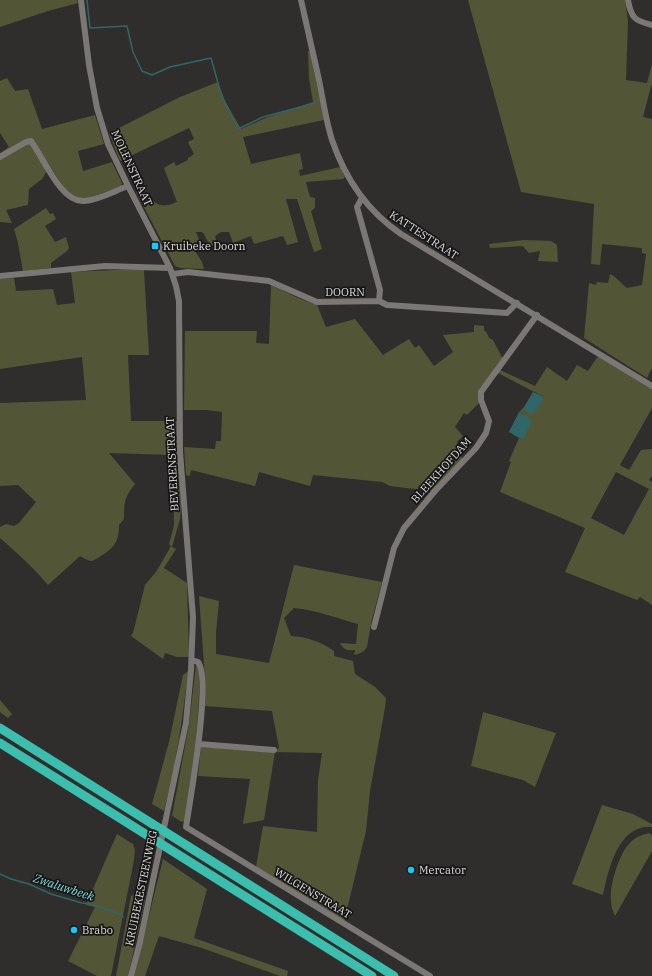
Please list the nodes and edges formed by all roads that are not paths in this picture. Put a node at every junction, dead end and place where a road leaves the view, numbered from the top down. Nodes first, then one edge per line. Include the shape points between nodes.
1 (81, 0) edge
2 (301, 0) edge
3 (628, 0) edge
4 (652, 25) edge
5 (0, 157) edge
6 (128, 186) junction
7 (362, 198) junction
8 (172, 271) junction
9 (0, 276) edge
10 (379, 301) junction
11 (517, 303) junction
12 (537, 315) junction
13 (652, 386) edge
14 (374, 627) dead end
15 (192, 660) junction
16 (0, 721) edge
17 (0, 728) edge
18 (21, 740) junction
19 (0, 743) edge
20 (199, 744) junction
21 (274, 750) dead end
22 (169, 804) joint
23 (131, 976) edge
24 (372, 976) edge
25 (394, 976) edge
26 (430, 976) edge

1 - 6 street, MOLENSTRAAT via 97,108 108,144
2 - 7 street, KATTESTRAAT via 332,139 348,176
3 - 4 street via 634,18
5 - 6 street via 26,142 31,142 62,191 72,199 93,199
6 - 8 street, MOLENSTRAAT
7 - 10 street via 357,207 380,290
7 - 11 street, KATTESTRAAT via 397,231
8 - 9 street, DOORN via 105,266
8 - 10 street, DOORN via 269,281 317,302
8 - 15 street, BEVERENSTRAAT via 179,301 180,452 192,585
10 - 11 street, DOORN via 387,305 507,313
11 - 12 street, KATTESTRAAT
12 - 13 street
12 - 14 street, BLEEKHOFDAM via 481,392 481,400 489,421 486,433 476,448 404,528 394,548
15 - 20 street via 198,662 201,668 202,707
15 - 22 street, BEVERENSTRAAT via 186,722
16 - 18 highway
17 - 18 highway
18 - 25 highway
19 - 24 highway
20 - 21 street
20 - 26 street, WILGENSTRAAT via 186,827
22 - 23 street, KRUIBEKESTEENWEG

